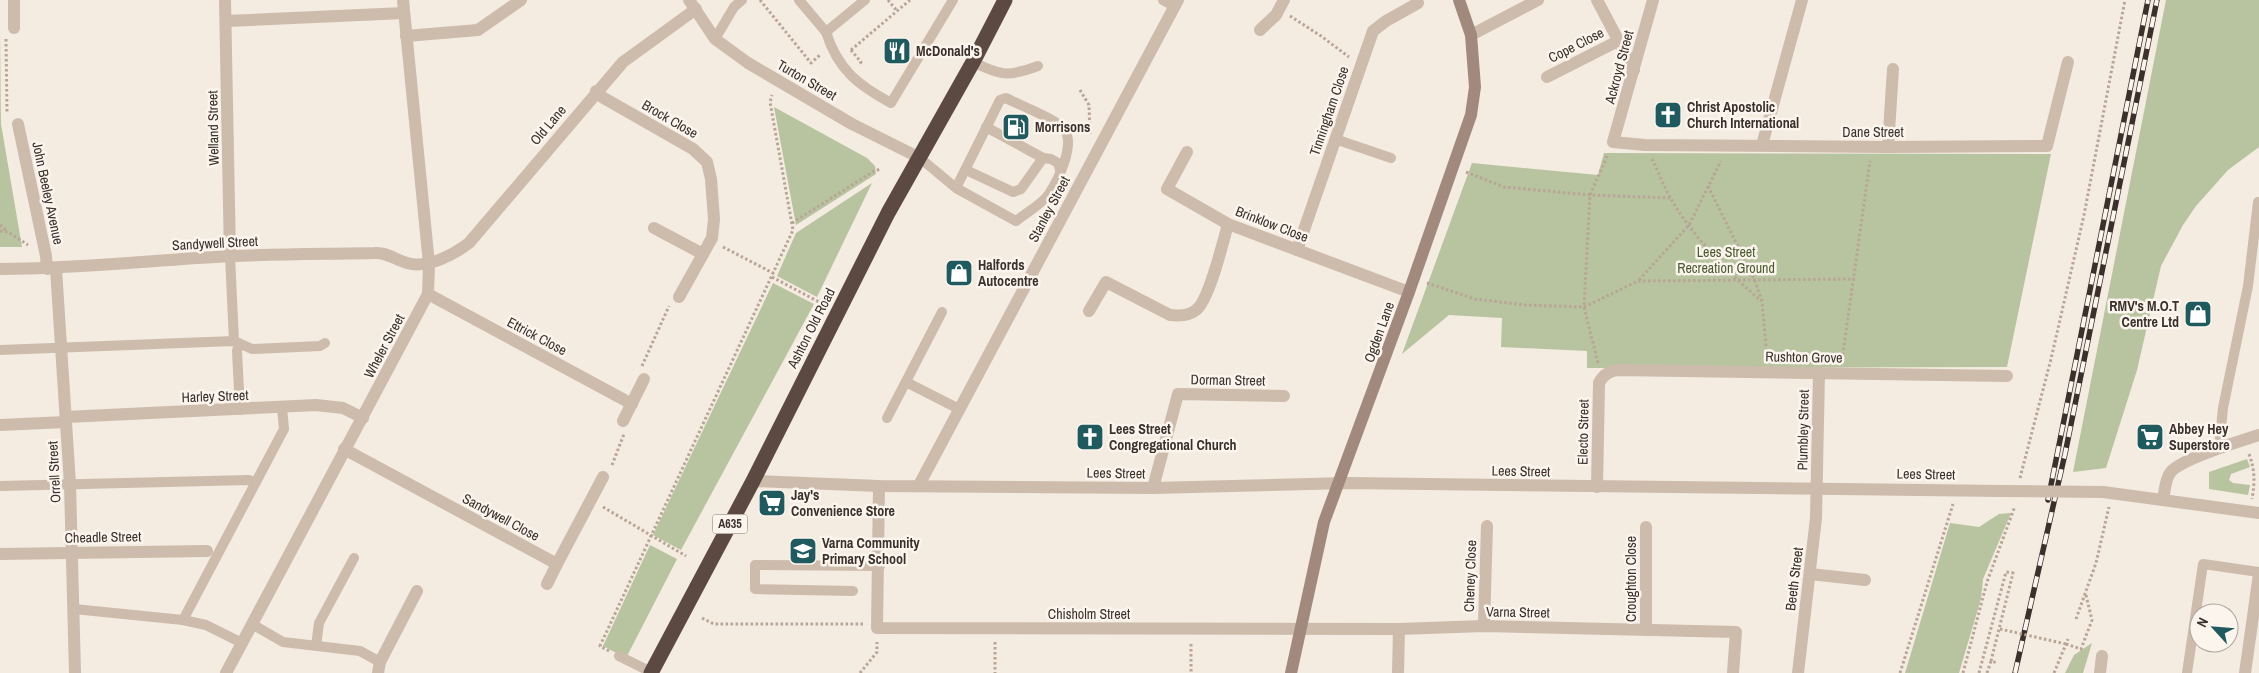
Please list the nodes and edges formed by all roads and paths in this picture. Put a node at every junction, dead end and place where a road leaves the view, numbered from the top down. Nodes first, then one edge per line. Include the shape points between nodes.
1 (14, 0) edge
2 (225, 0) edge
3 (403, 0) edge
4 (521, 0) edge
5 (742, 0) edge
6 (760, 0) edge
7 (799, 0) edge
8 (865, 0) edge
9 (888, 0) edge
10 (910, 0) edge
11 (953, 0) edge
12 (1005, 0) edge
13 (1163, 0) edge
14 (1459, 0) edge
15 (1538, 0) edge
16 (1597, 0) edge
17 (1653, 0) edge
18 (1802, 0) edge
19 (2125, 0) edge
20 (1176, 3) edge
21 (1418, 3) dead end
22 (693, 4) edge
23 (1281, 5) edge
24 (897, 11) junction
25 (404, 13) junction
26 (226, 21) junction
27 (14, 28) joint
28 (1260, 30) dead end
29 (826, 32) junction
30 (1471, 35) junction
31 (406, 36) junction
32 (715, 39) junction
33 (1618, 40) junction
34 (851, 50) dead end
35 (825, 51) dead end
36 (973, 62) junction
37 (2068, 62) dead end
38 (1038, 66) dead end
39 (1360, 66) junction
40 (1892, 69) dead end
41 (1634, 70) junction
42 (1547, 77) dead end
43 (777, 80) junction
44 (1080, 90) dead end
45 (596, 91) junction
46 (18, 124) joint
47 (986, 127) junction
48 (1335, 139) junction
49 (1103, 141) junction
50 (1613, 142) junction
51 (1645, 145) junction
52 (1729, 146) junction
53 (1762, 146) junction
54 (1872, 147) junction
55 (1888, 147) junction
56 (1187, 152) dead end
57 (920, 158) junction
58 (1043, 158) junction
59 (1392, 158) dead end
60 (1454, 167) junction
61 (881, 169) dead end
62 (966, 170) junction
63 (1060, 170) junction
64 (1708, 186) junction
65 (956, 188) junction
66 (1590, 195) junction
67 (1670, 198) junction
68 (2258, 202) edge
69 (792, 223) junction
70 (1228, 224) junction
71 (0, 225) edge
72 (1689, 225) junction
73 (654, 228) dead end
74 (0, 231) edge
75 (8, 232) junction
76 (710, 240) junction
77 (1297, 250) junction
78 (703, 254) junction
79 (46, 256) junction
80 (230, 256) junction
81 (429, 264) junction
82 (0, 269) edge
83 (51, 269) junction
84 (772, 275) junction
85 (1414, 278) junction
86 (1854, 279) junction
87 (1738, 280) junction
88 (1638, 281) junction
89 (1755, 281) junction
90 (1409, 292) junction
91 (428, 294) junction
92 (680, 297) joint
93 (818, 302) dead end
94 (1762, 302) junction
95 (1584, 307) junction
96 (1089, 311) dead end
97 (942, 312) dead end
98 (236, 342) junction
99 (325, 343) dead end
100 (61, 347) junction
101 (0, 350) edge
102 (1768, 372) junction
103 (1819, 373) junction
104 (1840, 373) junction
105 (2007, 376) dead end
106 (1602, 377) junction
107 (644, 379) joint
108 (906, 382) junction
109 (1284, 396) dead end
110 (632, 404) junction
111 (282, 408) junction
112 (960, 409) junction
113 (240, 410) junction
114 (363, 418) junction
115 (887, 418) dead end
116 (66, 419) junction
117 (623, 421) joint
118 (0, 425) edge
119 (2259, 435) edge
120 (2243, 440) junction
121 (2219, 448) junction
122 (344, 449) junction
123 (603, 478) joint
124 (753, 481) junction
125 (2020, 481) dead end
126 (255, 483) junction
127 (1339, 483) junction
128 (70, 484) junction
129 (919, 485) junction
130 (0, 486) edge
131 (879, 486) junction
132 (1597, 487) junction
133 (1817, 487) junction
134 (1153, 488) junction
135 (1957, 490) junction
136 (2016, 498) dead end
137 (2163, 499) junction
138 (591, 500) junction
139 (2109, 508) dead end
140 (2255, 513) edge
141 (1487, 526) dead end
142 (1646, 527) dead end
143 (652, 536) junction
144 (72, 553) junction
145 (212, 553) junction
146 (0, 554) edge
147 (686, 556) dead end
148 (354, 558) dead end
149 (557, 564) junction
150 (880, 566) junction
151 (2259, 573) edge
152 (1810, 574) junction
153 (1865, 580) dead end
154 (547, 584) dead end
155 (2258, 588) edge
156 (418, 591) dead end
157 (853, 591) dead end
158 (2086, 594) junction
159 (74, 609) junction
160 (702, 618) dead end
161 (2076, 619) dead end
162 (183, 620) junction
163 (252, 624) junction
164 (1484, 626) junction
165 (878, 628) junction
166 (995, 629) junction
167 (1190, 629) junction
168 (1300, 629) junction
169 (1399, 629) junction
170 (2000, 629) junction
171 (1646, 630) junction
172 (2068, 639) dead end
173 (242, 643) junction
174 (2066, 644) junction
175 (316, 646) junction
176 (619, 656) joint
177 (2102, 656) dead end
178 (1991, 661) junction
179 (1998, 663) dead end
180 (379, 668) edge
181 (75, 673) edge
182 (226, 673) edge
183 (651, 673) edge
184 (860, 673) edge
185 (995, 673) edge
186 (1191, 673) edge
187 (1291, 673) edge
188 (1398, 673) edge
189 (1733, 673) edge
190 (1798, 673) edge
191 (1900, 673) edge
192 (1963, 673) edge
193 (1979, 673) edge
194 (1987, 673) edge
195 (2054, 673) edge
196 (2100, 673) edge
197 (2187, 673) edge
198 (2245, 673) edge

1 - 27 street
2 - 26 street, Welland Street
3 - 25 street, Wheler Street
4 - 31 street via 478,30
5 - 32 lane via 734,7
6 - 35 path via 811,62
7 - 29 lane
8 - 29 lane
9 - 24 path
10 - 24 path
11 - 29 lane via 891,103 857,83 831,47
12 - 36 highway, Ashton Old Road / A635
13 - 20 lane
14 - 30 street, Ogden Lane
15 - 30 street
16 - 33 street
17 - 41 street, Ackroyd Street
18 - 53 street
19 - 125 path via 2084,215
20 - 49 street, Stanley Street
21 - 39 street, Tinningham Close via 1373,31
22 - 32 street, Turton Street
22 - 45 street, Old Lane via 623,62
23 - 28 street
23 - 39 path
24 - 34 path
25 - 26 street
25 - 31 street, Wheler Street
26 - 80 street, Welland Street
27 - 46 path via 6,34 7,114
30 - 60 street, Ogden Lane via 1474,87 1470,115
31 - 81 street, Wheler Street
32 - 43 street, Turton Street
33 - 41 street
33 - 42 street, Cope Close
36 - 38 lane via 995,72 1010,74
36 - 57 highway, Ashton Old Road / A635
37 - 55 street, Dane Street via 2047,146
39 - 48 street, Tinningham Close
40 - 55 street
41 - 50 street, Ackroyd Street
43 - 57 street, Turton Street via 852,124
43 - 69 path via 770,102
44 - 49 path via 1088,105 1088,133
45 - 76 street, Brock Close via 693,149 707,162 714,219
45 - 81 street, Old Lane via 468,242 455,254
46 - 79 street, John Beeley Avenue
47 - 58 lane
47 - 62 lane
47 - 63 lane via 1000,100 1006,98 1055,122 1064,129 1070,142
48 - 59 lane
48 - 77 street, Tinningham Close
49 - 112 street, Stanley Street
50 - 51 street, Dane Street
50 - 66 path
51 - 52 street, Dane Street
51 - 67 path
52 - 53 street, Dane Street
52 - 64 path
53 - 54 street, Dane Street
54 - 55 street, Dane Street
54 - 86 path
56 - 70 street, Brinklow Close via 1167,189
57 - 65 lane
57 - 124 highway, Ashton Old Road / A635 via 843,300
58 - 62 lane via 1021,189 1013,192
58 - 63 lane via 1058,163
60 - 66 path via 1504,187
60 - 85 street, Ogden Lane
61 - 69 path
62 - 65 lane
63 - 65 lane via 1048,195 1016,221
64 - 72 path
64 - 89 path
66 - 67 path
66 - 95 path
67 - 72 path
68 - 121 lane via 2248,286 2222,408
69 - 84 path via 793,230
70 - 77 street, Brinklow Close
70 - 96 street via 1208,289 1202,304 1194,312 1170,316 1106,282
71 - 75 path
72 - 87 path
72 - 88 path
73 - 78 street
74 - 75 path
75 - 79 path
76 - 78 street, Brock Close
76 - 84 path
77 - 90 street, Brinklow Close
78 - 92 street, Brock Close
79 - 83 street, John Beeley Avenue
80 - 81 street, Sandywell Street via 380,253 409,264
80 - 83 street, Sandywell Street
80 - 98 lane
81 - 91 street, Wheler Street
82 - 83 street, Sandywell Street
83 - 100 street, Orrell Street
84 - 93 path
84 - 143 path
85 - 90 street, Ogden Lane
85 - 95 path via 1475,299
86 - 89 path
86 - 104 path
87 - 88 path
87 - 89 path
87 - 94 path
88 - 95 path
89 - 94 path
90 - 127 street, Ogden Lane
91 - 110 street, Ettrick Close
91 - 114 street, Wheler Street
92 - 107 path via 667,308 641,368
94 - 102 path
95 - 106 path
97 - 108 lane
98 - 99 lane via 252,349 320,346
98 - 100 lane
98 - 113 lane
100 - 101 lane
100 - 116 street, Orrell Street
102 - 103 street, Rushton Grove
102 - 106 street, Rushton Grove via 1616,370
103 - 104 street, Rushton Grove
103 - 133 street, Plumbley Street
104 - 105 street, Rushton Grove
106 - 132 street, Electo Street via 1598,389
107 - 110 street
108 - 112 lane
108 - 115 lane
109 - 134 street, Dorman Street via 1178,394
110 - 117 street
111 - 113 street, Harley Street
111 - 114 street, Harley Street via 316,405 343,408
111 - 126 lane via 284,429
112 - 129 street, Stanley Street
113 - 116 street, Harley Street
114 - 122 street, Wheler Street
116 - 118 street, Harley Street
116 - 128 street, Orrell Street
117 - 123 path via 624,438
119 - 120 street
120 - 121 street
120 - 140 path via 2254,469
121 - 137 street via 2170,472
122 - 149 street, Sandywell Close
122 - 163 street, Wheler Street
123 - 138 street
124 - 131 street, Lees Street
124 - 183 highway, Ashton Old Road / A635
126 - 128 lane via 249,480
126 - 145 lane
127 - 132 street, Lees Street
127 - 134 street, Lees Street
127 - 168 street, Ogden Lane via 1324,522
128 - 130 lane
128 - 144 street, Orrell Street
129 - 131 street, Lees Street
129 - 134 street, Lees Street
131 - 150 street
132 - 133 street, Lees Street
133 - 135 street, Lees Street
133 - 152 street, Beeth Street
135 - 137 street, Lees Street, bridge via 2103,492
135 - 191 path
136 - 192 path via 1987,582
137 - 140 street, Lees Street
138 - 143 path
138 - 149 street
139 - 158 path
141 - 164 street, Cheney Close
142 - 171 street, Croughton Close
143 - 147 path
143 - 176 path via 600,646
144 - 145 street, Cheadle Street
144 - 146 street, Cheadle Street
144 - 159 street, Orrell Street
145 - 162 lane
148 - 175 lane via 319,623
149 - 154 street
150 - 157 lane via 755,565 755,588
150 - 165 street
151 - 155 street
151 - 197 lane via 2204,564
152 - 153 street
152 - 190 street, Beeth Street
155 - 198 street
156 - 180 street
158 - 161 path
158 - 174 path via 2092,620 2081,649
159 - 162 lane
159 - 181 street, Orrell Street
160 - 165 path via 714,624 860,624
162 - 173 lane via 206,625
163 - 173 street, Wheler Street
163 - 175 lane via 283,642
164 - 169 street, Varna Street
164 - 171 street, Varna Street
165 - 166 street, Chisholm Street
165 - 184 path via 877,652
166 - 167 street, Chisholm Street
166 - 185 path
167 - 168 street, Chisholm Street
167 - 186 path
168 - 169 street, Varna Street
168 - 187 street, Ogden Lane
169 - 188 street
170 - 174 path, bridge
170 - 178 path
170 - 193 path via 2013,573 2006,572
171 - 189 street, Varna Street via 1736,632
172 - 174 path
173 - 182 street, Wheler Street
174 - 195 path
175 - 180 lane via 360,651
176 - 183 lane
177 - 196 street
178 - 179 path
178 - 194 path

